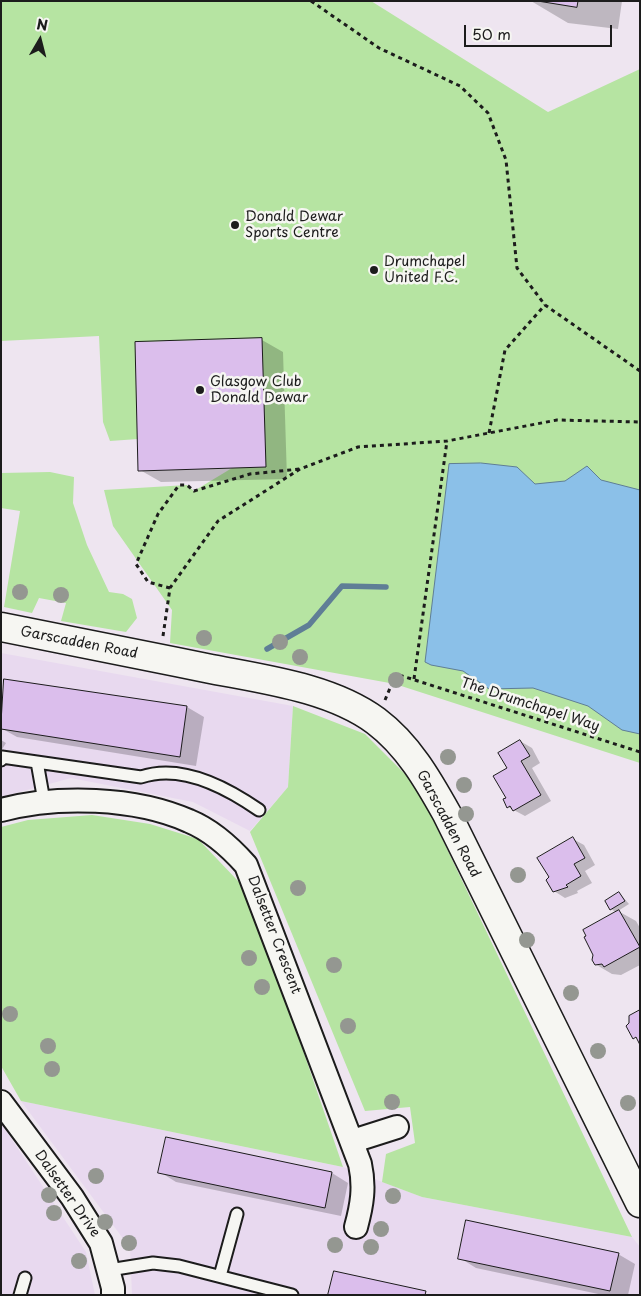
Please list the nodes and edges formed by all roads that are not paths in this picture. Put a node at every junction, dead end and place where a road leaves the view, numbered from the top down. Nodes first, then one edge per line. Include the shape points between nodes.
1 (1, 627) edge
2 (1, 760) edge
3 (37, 762) junction
4 (44, 802) junction
5 (1, 810) edge
6 (258, 810) dead end
7 (1, 1102) edge
8 (397, 1127) dead end
9 (353, 1141) junction
10 (640, 1202) edge
11 (237, 1214) dead end
12 (356, 1227) dead end
13 (109, 1270) junction
14 (220, 1276) junction
15 (25, 1278) dead end
16 (20, 1295) edge
17 (113, 1295) edge
18 (292, 1295) edge

1 - 10 street, Garscadden Road via 302,688 354,708 375,721 404,749 426,777 447,814
2 - 3 lane
3 - 4 lane
3 - 6 lane via 141,777 155,772 175,774 211,782 237,794
4 - 5 street, Dalsetter Crescent
4 - 9 street, Dalsetter Crescent via 102,801 147,808 190,821 229,846 246,865 256,886
7 - 13 street, Dalsetter Drive via 72,1197 101,1243
8 - 9 street
9 - 12 street, Dalsetter Crescent via 364,1186
11 - 14 lane
13 - 14 lane via 153,1263
13 - 17 street, Dalsetter Drive
14 - 18 lane
15 - 16 lane

